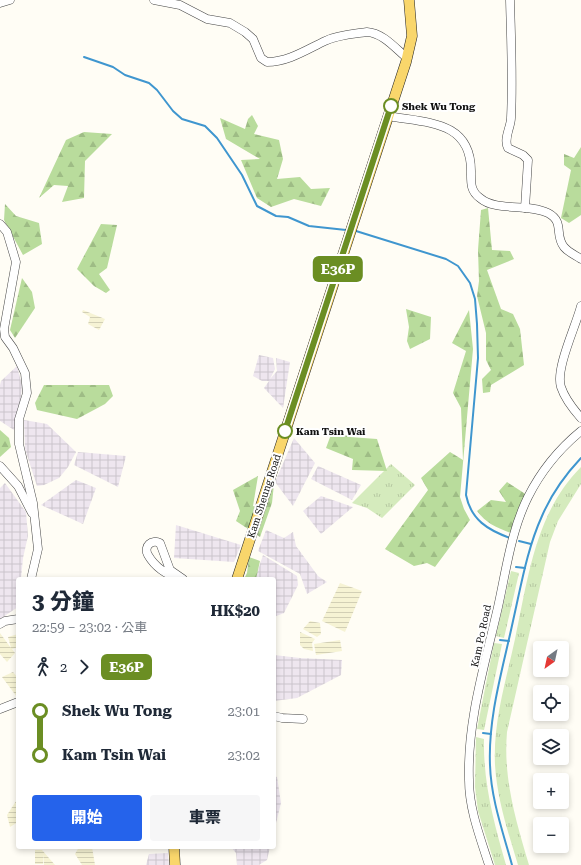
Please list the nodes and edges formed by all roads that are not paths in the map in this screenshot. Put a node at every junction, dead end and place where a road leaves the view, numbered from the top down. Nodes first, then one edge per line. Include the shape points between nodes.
1 (10, 0) edge
2 (154, 0) edge
3 (409, 0) edge
4 (510, 0) edge
5 (0, 3) edge
6 (407, 58) junction
7 (388, 116) junction
8 (525, 208) junction
9 (0, 224) edge
10 (581, 259) edge
11 (581, 306) edge
12 (581, 418) edge
13 (581, 431) edge
14 (0, 466) edge
15 (34, 516) junction
16 (31, 577) edge
17 (176, 577) edge
18 (179, 577) edge
19 (238, 577) edge
20 (16, 619) edge
21 (0, 624) edge
22 (16, 703) edge
23 (0, 710) edge
24 (276, 716) edge
25 (303, 719) dead end
26 (174, 849) edge
27 (175, 865) edge
28 (489, 865) edge

1 - 5 street
2 - 6 street via 180,5 207,19 230,23 253,39 261,58 267,62 307,52 326,40 367,32 383,37
3 - 6 main road, Kam Sheung Road via 412,36
4 - 8 street via 513,86 511,119 506,142 508,148 528,160
6 - 7 main road, Kam Sheung Road
7 - 8 street via 437,125 454,132 461,137 469,153 471,184 475,193 489,203
7 - 19 main road, Kam Sheung Road
8 - 10 street via 542,210 554,217 559,225 564,247
9 - 15 street via 7,232 16,262 4,329 5,337 25,373 26,393 19,419 19,444 34,503
11 - 12 street via 562,364 560,380 564,394
13 - 28 street, Kam Po Road via 555,455 523,509 511,550 470,731 471,806
14 - 15 street via 18,486
15 - 16 street via 38,550
17 - 18 street via 164,572 154,563 147,554 149,543 160,543 170,570
20 - 21 street
22 - 23 street
24 - 25 street
26 - 27 main road

